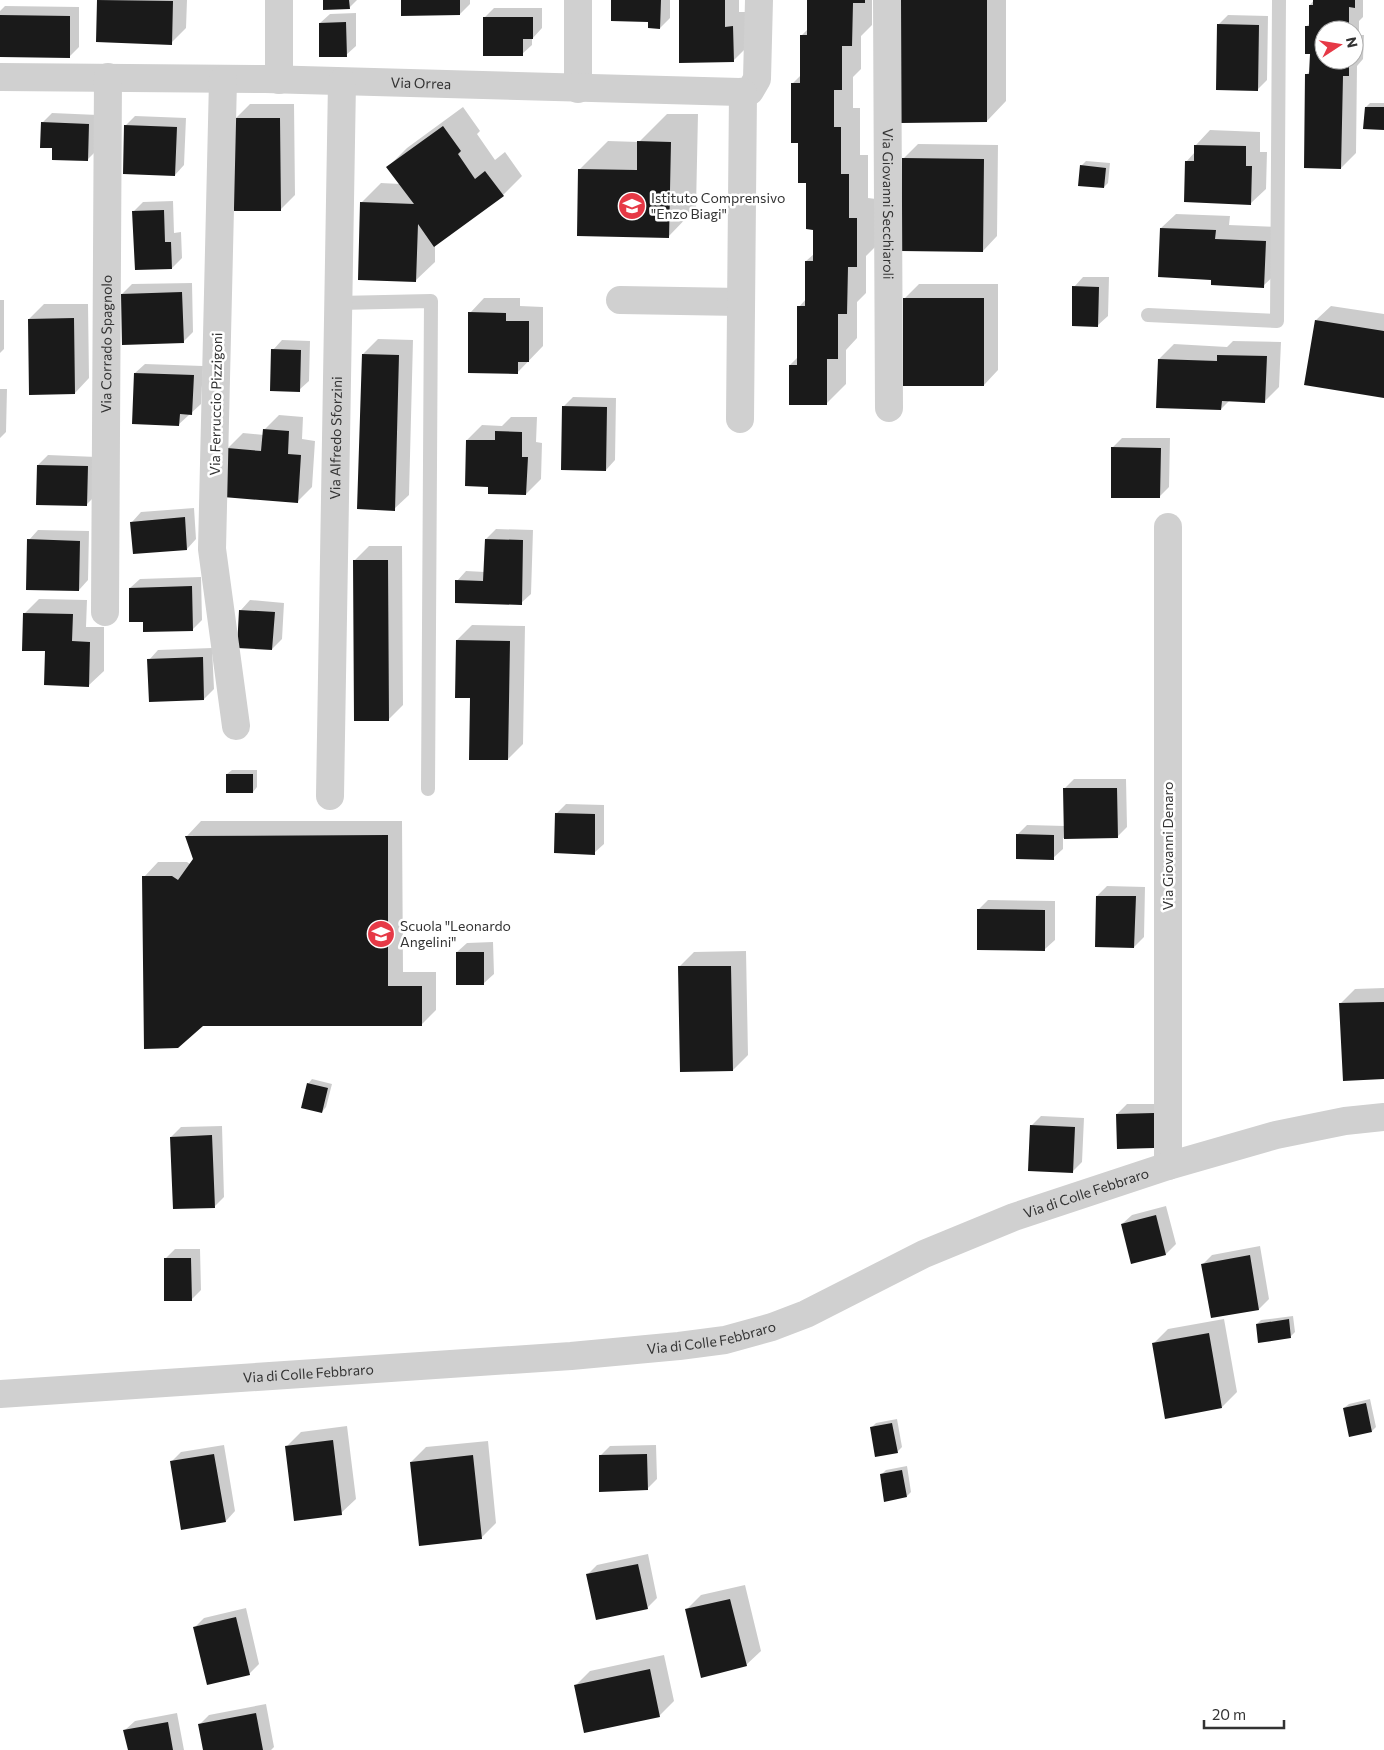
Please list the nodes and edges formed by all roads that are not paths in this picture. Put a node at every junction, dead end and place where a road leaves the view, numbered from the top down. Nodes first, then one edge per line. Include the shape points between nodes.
1 (280, 0) edge
2 (578, 0) edge
3 (759, 0) edge
4 (886, 0) edge
5 (1279, 0) edge
6 (0, 77) edge
7 (108, 77) junction
8 (223, 80) junction
9 (279, 80) junction
10 (342, 82) junction
11 (578, 89) junction
12 (743, 92) junction
13 (620, 300) dead end
14 (338, 302) junction
15 (741, 302) junction
16 (1148, 315) dead end
17 (889, 408) dead end
18 (740, 419) dead end
19 (1168, 527) dead end
20 (105, 612) dead end
21 (236, 726) dead end
22 (428, 789) dead end
23 (330, 796) dead end
24 (1384, 1117) edge
25 (1168, 1166) junction
26 (0, 1394) edge

1 - 9 street
2 - 11 street
3 - 12 street via 757,78 753,88
4 - 17 street, Via Giovanni Secchiaroli
5 - 16 lane via 1277,321
6 - 7 street, Via Orrea
7 - 8 street, Via Orrea
7 - 20 street, Via Corrado Spagnolo
8 - 9 street, Via Orrea
8 - 21 street, Via Ferruccio Pizzigoni via 212,549
9 - 10 street, Via Orrea
10 - 11 street, Via Orrea
10 - 14 street, Via Alfredo Sforzini
11 - 12 street, Via Orrea
12 - 15 street
13 - 15 street
14 - 22 lane via 431,301
14 - 23 street, Via Alfredo Sforzini
15 - 18 street
19 - 25 street, Via Giovanni Denaro
24 - 25 street, Via di Colle Febbraro via 1276,1135
25 - 26 street, Via di Colle Febbraro via 1014,1217 924,1254 806,1314 725,1340 571,1356

